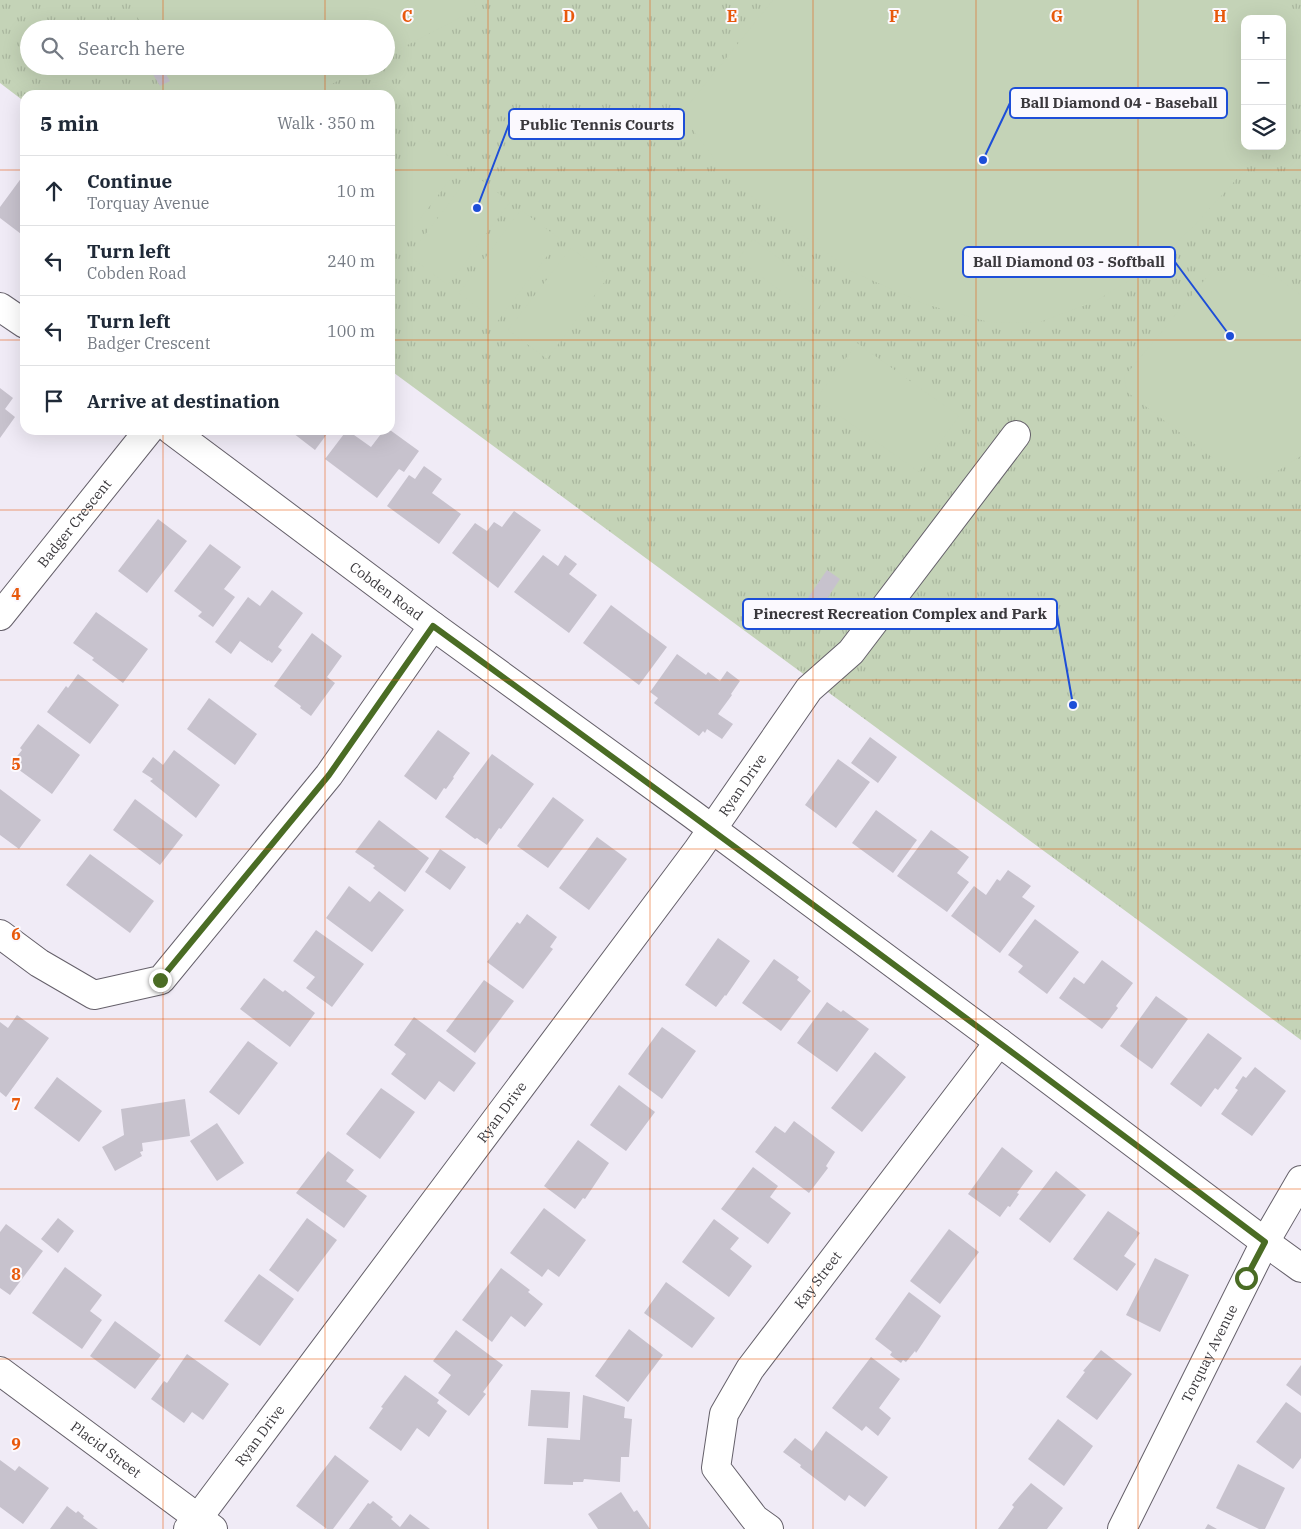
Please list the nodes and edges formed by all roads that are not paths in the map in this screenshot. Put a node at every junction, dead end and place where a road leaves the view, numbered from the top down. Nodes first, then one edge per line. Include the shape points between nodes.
1 (0, 306) edge
2 (20, 320) edge
3 (145, 435) edge
4 (178, 435) edge
5 (1016, 435) dead end
6 (0, 616) edge
7 (433, 626) junction
8 (712, 829) junction
9 (0, 934) edge
10 (1000, 1042) junction
11 (1301, 1180) edge
12 (1265, 1242) junction
13 (1301, 1268) edge
14 (0, 1371) edge
15 (200, 1525) edge
16 (769, 1529) edge
17 (1122, 1529) edge

1 - 2 street
3 - 6 street, Badger Crescent
4 - 7 street, Cobden Road
5 - 8 street, Ryan Drive via 851,652 809,689
7 - 8 street, Cobden Road
7 - 9 street via 329,775 160,980 94,995 39,963
8 - 10 street, Cobden Road
8 - 15 street, Ryan Drive
10 - 12 street, Cobden Road
10 - 16 street, Kay Street via 750,1370 724,1414 716,1468 754,1519
11 - 12 street, Torquay Avenue
12 - 13 street, Cobden Road
12 - 17 street, Torquay Avenue
14 - 15 street, Placid Street

